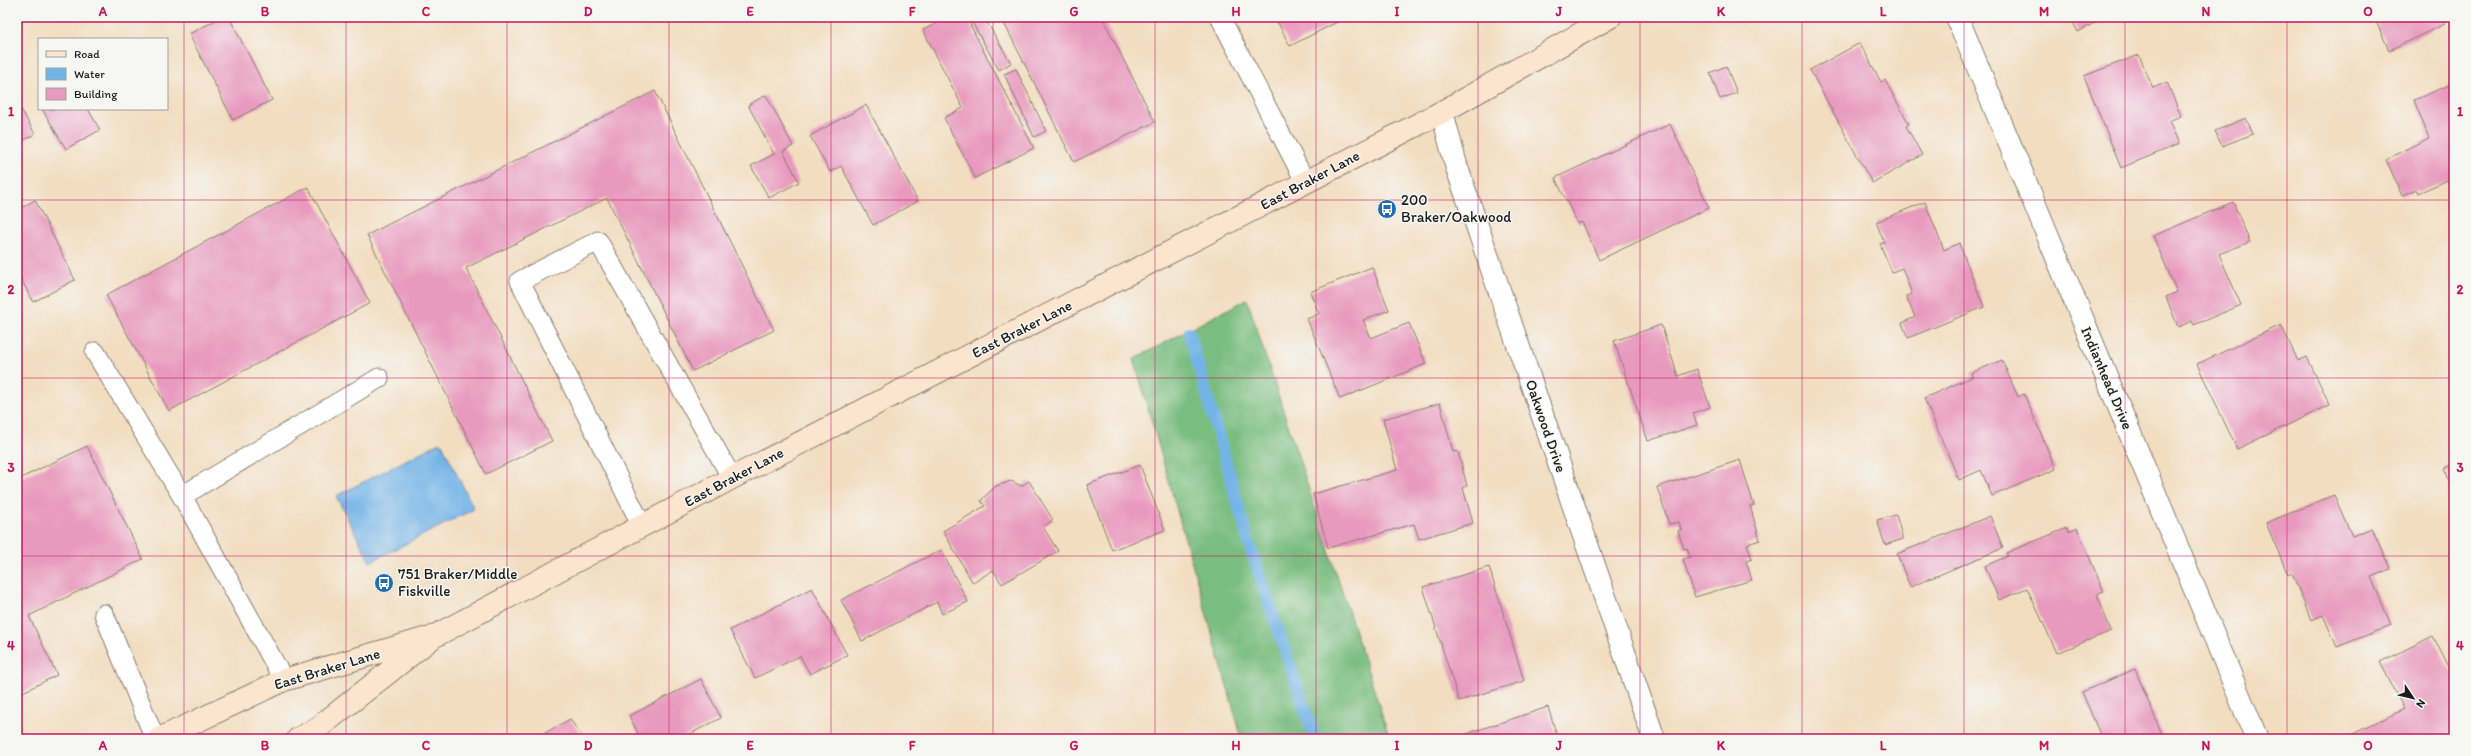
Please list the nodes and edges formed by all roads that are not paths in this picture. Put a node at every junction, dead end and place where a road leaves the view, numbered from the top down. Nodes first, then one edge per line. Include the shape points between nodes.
1 (1220, 17) edge
2 (1610, 17) edge
3 (1957, 17) edge
4 (1442, 112) junction
5 (1306, 183) junction
6 (95, 352) dead end
7 (379, 378) dead end
8 (732, 478) junction
9 (182, 496) junction
10 (642, 526) junction
11 (104, 614) dead end
12 (433, 637) junction
13 (284, 680) junction
14 (155, 739) edge
15 (160, 739) edge
16 (298, 739) edge
17 (1654, 739) edge
18 (2257, 739) edge

1 - 5 lane
2 - 4 main road, East Braker Lane
3 - 18 street, Indianhead Drive
4 - 5 main road, East Braker Lane
4 - 17 street, Oakwood Drive via 1456,165
5 - 8 main road, East Braker Lane
6 - 9 lane
7 - 9 lane
8 - 10 main road, East Braker Lane
8 - 10 lane via 598,241 520,281
9 - 13 lane
10 - 12 main road, East Braker Lane
11 - 14 lane
12 - 13 main road, East Braker Lane
12 - 16 main road, East Braker Lane via 318,728
13 - 15 main road, East Braker Lane

